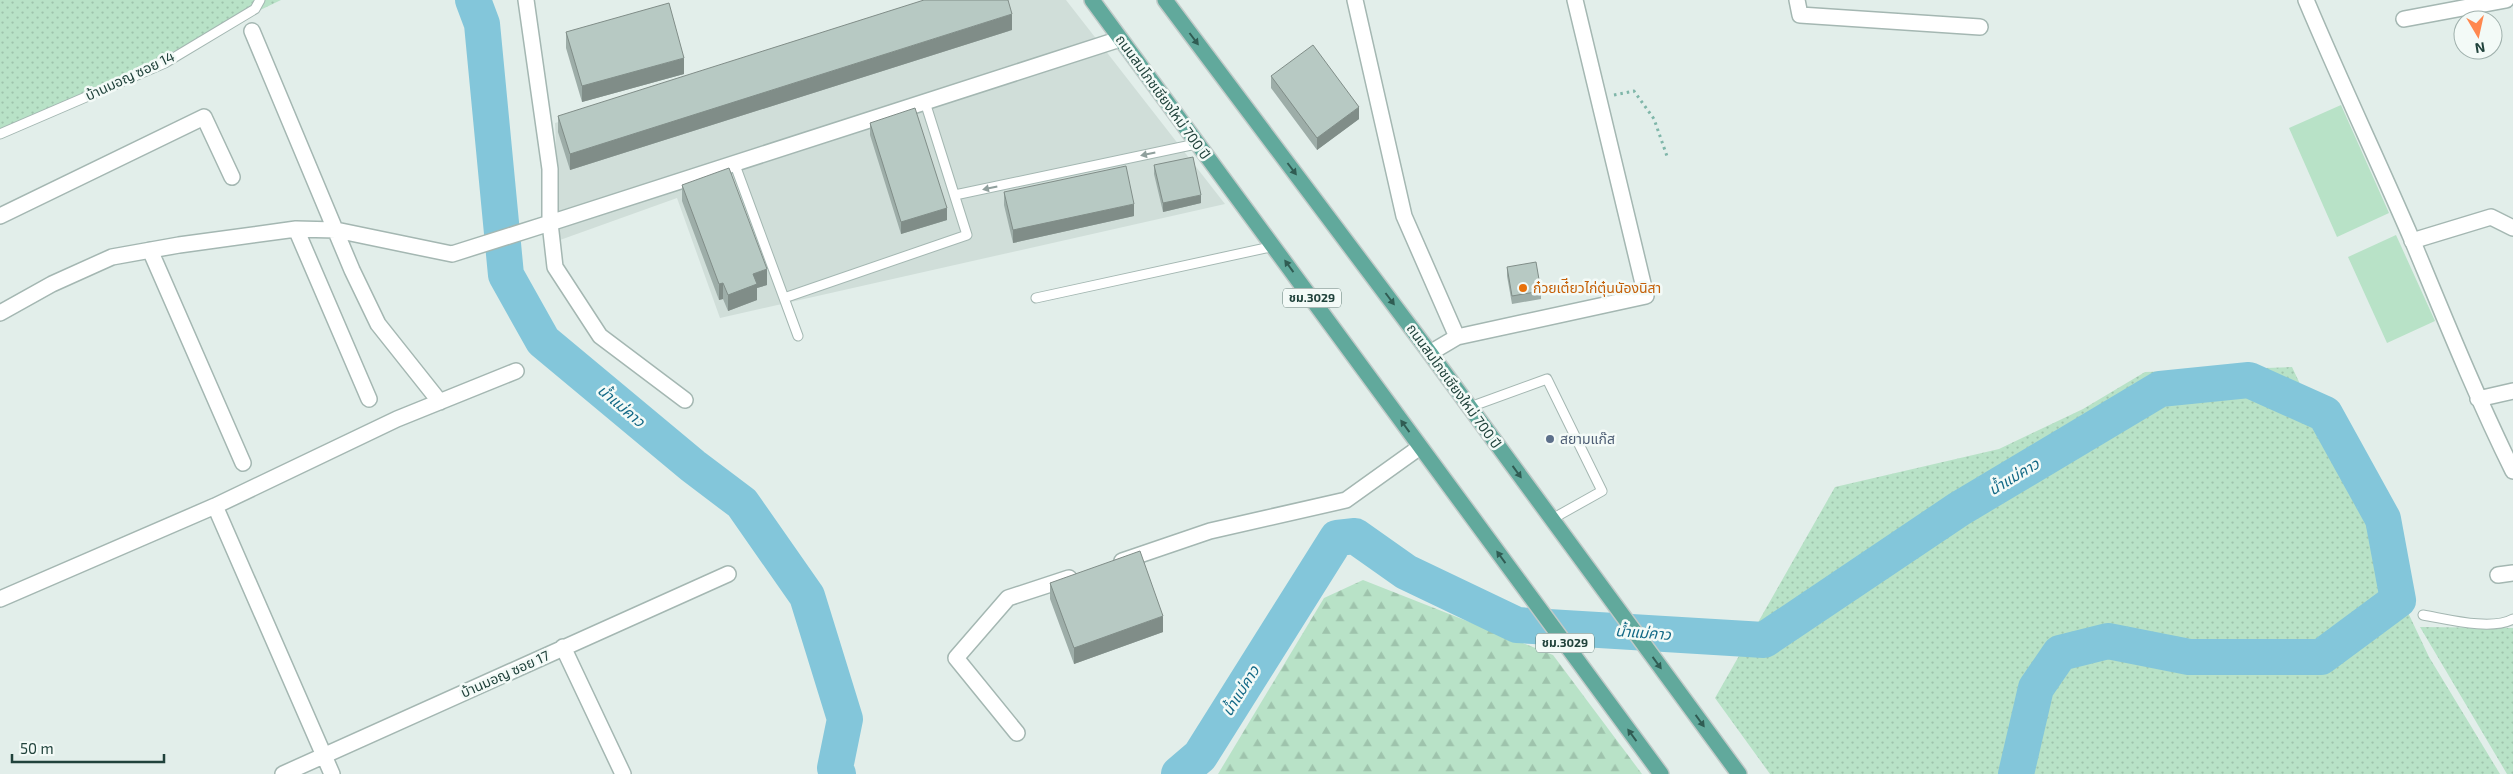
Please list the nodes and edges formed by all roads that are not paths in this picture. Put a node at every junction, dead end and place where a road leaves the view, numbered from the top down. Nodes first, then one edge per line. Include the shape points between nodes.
1 (248, 0) edge
2 (260, 0) edge
3 (526, 0) edge
4 (1092, 0) edge
5 (1165, 0) edge
6 (1356, 0) edge
7 (1575, 0) edge
8 (1797, 0) edge
9 (2306, 0) edge
10 (2506, 0) edge
11 (255, 9) junction
12 (2404, 19) dead end
13 (1980, 27) dead end
14 (252, 30) dead end
15 (1120, 39) junction
16 (925, 102) junction
17 (0, 134) edge
18 (1196, 144) junction
19 (735, 164) junction
20 (232, 177) dead end
21 (955, 195) junction
22 (0, 216) edge
23 (550, 223) junction
24 (2513, 228) edge
25 (296, 229) junction
26 (336, 230) junction
27 (2412, 241) junction
28 (1275, 246) junction
29 (150, 250) junction
30 (784, 298) junction
31 (1036, 298) dead end
32 (0, 313) edge
33 (798, 336) dead end
34 (1457, 338) junction
35 (1430, 353) junction
36 (516, 371) dead end
37 (2513, 391) edge
38 (369, 399) dead end
39 (2478, 399) junction
40 (685, 400) dead end
41 (440, 402) junction
42 (1470, 407) junction
43 (1420, 448) junction
44 (243, 463) dead end
45 (2513, 471) edge
46 (215, 506) junction
47 (1552, 520) junction
48 (1109, 565) edge
49 (2513, 573) edge
50 (728, 574) dead end
51 (1082, 574) edge
52 (2498, 575) dead end
53 (0, 598) edge
54 (2422, 615) dead end
55 (2513, 619) edge
56 (563, 647) junction
57 (1017, 733) dead end
58 (323, 756) junction
59 (283, 774) edge
60 (332, 774) edge
61 (623, 774) edge
62 (1661, 774) edge
63 (1739, 774) edge

1 - 11 lane
2 - 11 lane
3 - 23 street via 550,169
4 - 15 main road, ถนนสมโภชเชียงใหม่ 700 ปี / ชม.3029
5 -> 35 main road, ถนนสมโภชเชียงใหม่ 700 ปี
6 - 34 street via 1404,216
7 - 34 street via 1646,296
8 - 13 street via 1800,15
9 - 27 street
10 - 12 street
11 - 17 lane, บ้านมอญ ซอย 14 via 165,62
14 - 26 street
15 - 16 street
15 - 18 main road, ถนนสมโภชเชียงใหม่ 700 ปี / ชม.3029
16 - 19 street
16 - 21 lane
18 -> 21 lane
18 - 28 main road, ถนนสมโภชเชียงใหม่ 700 ปี / ชม.3029
19 - 23 street
19 - 30 lane
20 - 22 street via 204,117
21 - 30 lane via 967,235
23 - 26 street via 452,254
23 - 40 street via 555,267 600,336
24 - 27 street via 2491,217
25 - 26 street
25 - 29 street
25 - 38 street
26 - 41 street via 378,324
27 - 39 street
28 - 31 lane
43 -> 28 main road, ถนนสมโภชเชียงใหม่ 700 ปี / ชม.3029
29 - 32 street via 112,257 52,284
29 - 44 street
30 - 33 lane
34 - 35 street
35 - 42 main road, ถนนสมโภชเชียงใหม่ 700 ปี
36 - 41 street
37 - 39 street
39 - 45 street
41 - 46 street via 397,419
42 -> 47 main road, ถนนสมโภชเชียงใหม่ 700 ปี
42 - 47 lane via 1547,379 1602,491
43 - 48 street via 1346,500 1210,531
62 -> 43 main road, ถนนสมโภชเชียงใหม่ 700 ปี / ชม.3029
46 - 53 street
46 - 58 street
47 -> 63 main road, ถนนสมโภชเชียงใหม่ 700 ปี
49 - 52 street
50 - 56 street, บ้านมอญ ซอย 17
51 - 57 street via 1008,598 956,658
54 - 55 lane via 2477,624
56 - 58 street, บ้านมอญ ซอย 17
56 - 61 street
58 - 59 street, บ้านมอญ ซอย 17
58 - 60 street

